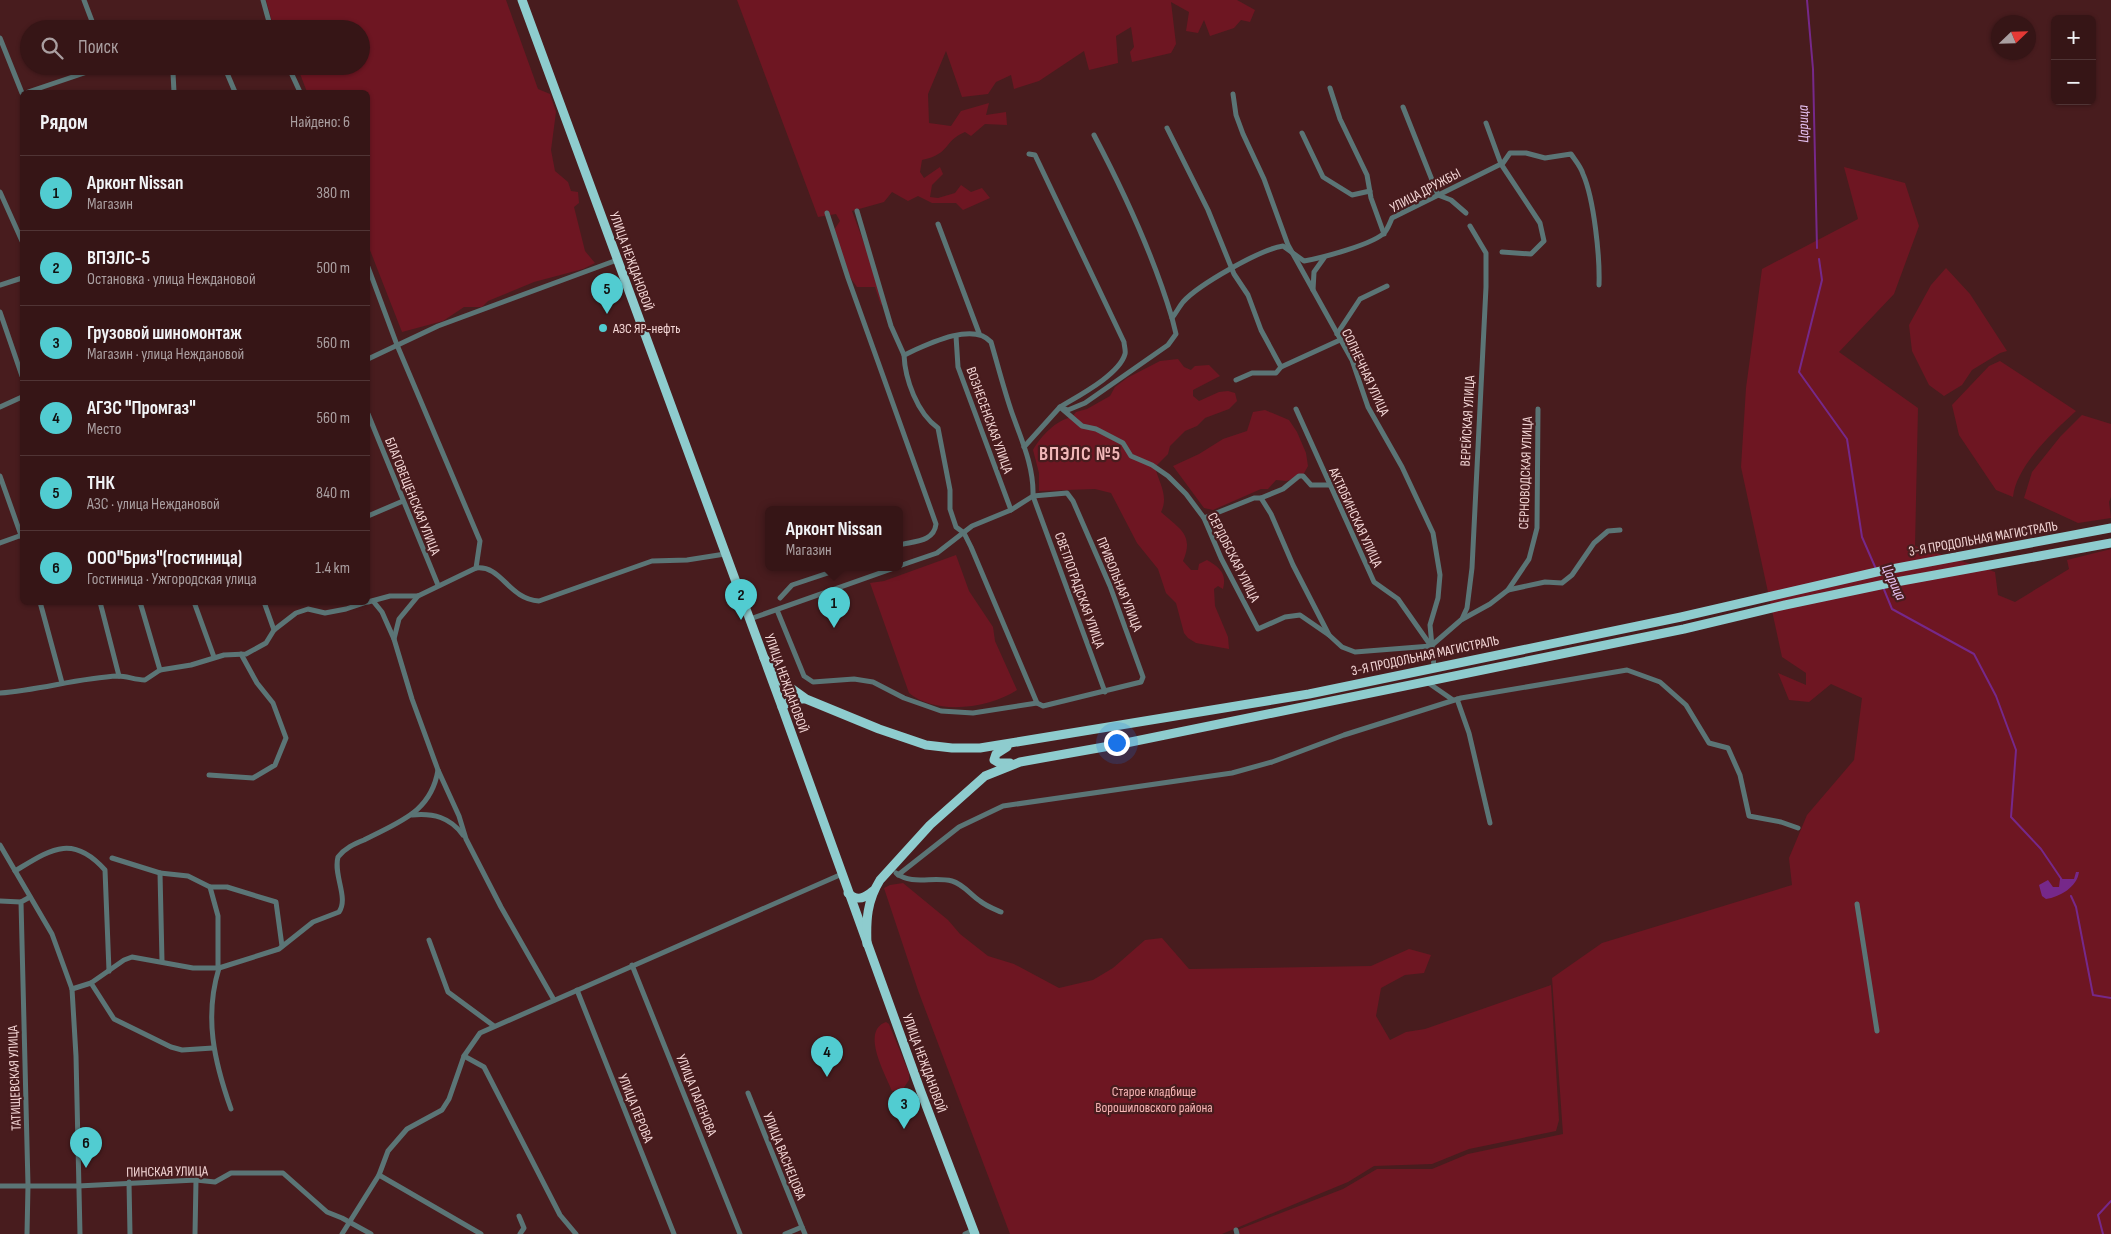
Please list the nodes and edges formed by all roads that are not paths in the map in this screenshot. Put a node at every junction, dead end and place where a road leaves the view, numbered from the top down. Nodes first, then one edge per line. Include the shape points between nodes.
1 (84, 0) edge
2 (263, 0) edge
3 (522, 0) edge
4 (92, 20) edge
5 (267, 20) edge
6 (0, 38) edge
7 (78, 75) edge
8 (173, 75) edge
9 (228, 75) edge
10 (292, 75) edge
11 (1330, 88) dead end
12 (21, 90) edge
13 (34, 90) edge
14 (174, 90) edge
15 (234, 90) edge
16 (299, 90) edge
17 (1233, 94) dead end
18 (1403, 107) dead end
19 (1486, 122) dead end
20 (1167, 128) dead end
21 (1302, 133) dead end
22 (1094, 135) dead end
23 (1029, 154) dead end
24 (1502, 164) junction
25 (1370, 191) junction
26 (0, 192) edge
27 (1438, 195) junction
28 (857, 211) dead end
29 (827, 213) dead end
30 (1466, 213) dead end
31 (938, 224) dead end
32 (1470, 226) dead end
33 (1384, 234) junction
34 (20, 237) edge
35 (1502, 252) dead end
36 (1292, 253) junction
37 (1324, 258) junction
38 (617, 260) junction
39 (1232, 268) junction
40 (370, 272) edge
41 (20, 279) edge
42 (1599, 284) dead end
43 (0, 285) edge
44 (1387, 286) dead end
45 (1313, 291) junction
46 (0, 312) edge
47 (1172, 318) junction
48 (979, 334) junction
49 (1337, 334) junction
50 (956, 336) junction
51 (1340, 340) junction
52 (397, 345) junction
53 (904, 355) junction
54 (370, 358) edge
55 (1282, 367) junction
56 (20, 370) edge
57 (1236, 380) dead end
58 (20, 398) edge
59 (0, 407) edge
60 (1060, 408) junction
61 (1296, 409) dead end
62 (1538, 409) dead end
63 (370, 420) edge
64 (373, 428) junction
65 (370, 430) edge
66 (1024, 447) junction
67 (0, 476) edge
68 (1329, 485) junction
69 (1033, 496) junction
70 (1261, 498) junction
71 (403, 501) junction
72 (1011, 510) junction
73 (370, 515) edge
74 (1204, 518) junction
75 (2111, 528) edge
76 (1620, 530) dead end
77 (20, 531) edge
78 (964, 533) junction
79 (20, 537) edge
80 (0, 543) edge
81 (2111, 543) edge
82 (903, 544) edge
83 (724, 554) junction
84 (903, 564) edge
85 (476, 568) junction
86 (833, 571) edge
87 (884, 571) edge
88 (438, 586) junction
89 (1508, 590) junction
90 (418, 596) junction
91 (780, 598) dead end
92 (370, 602) edge
93 (370, 603) edge
94 (41, 605) edge
95 (101, 605) edge
96 (141, 605) edge
97 (195, 605) edge
98 (265, 605) edge
99 (359, 605) edge
100 (777, 610) junction
101 (399, 619) junction
102 (385, 620) junction
103 (749, 620) junction
104 (1461, 620) junction
105 (274, 630) junction
106 (1329, 636) junction
107 (394, 639) junction
108 (1431, 646) junction
109 (241, 654) junction
110 (214, 657) junction
111 (764, 658) junction
112 (1434, 667) junction
113 (160, 670) junction
114 (119, 676) junction
115 (1427, 682) junction
116 (62, 683) junction
117 (1105, 692) junction
118 (0, 693) edge
119 (806, 699) junction
120 (1455, 700) junction
121 (1037, 703) junction
122 (782, 707) junction
123 (1017, 742) junction
124 (980, 748) junction
125 (1020, 762) junction
126 (438, 770) junction
127 (209, 776) dead end
128 (985, 776) junction
129 (412, 815) junction
130 (1490, 823) dead end
131 (1798, 828) dead end
132 (466, 839) junction
133 (0, 845) edge
134 (112, 858) dead end
135 (890, 868) junction
136 (15, 871) junction
137 (160, 873) junction
138 (842, 874) junction
139 (898, 875) junction
140 (210, 887) junction
141 (873, 891) junction
142 (848, 892) junction
143 (30, 897) junction
144 (0, 901) edge
145 (21, 902) junction
146 (1857, 904) dead end
147 (1000, 912) dead end
148 (429, 940) dead end
149 (867, 944) junction
150 (282, 946) junction
151 (162, 961) junction
152 (632, 965) junction
153 (219, 968) junction
154 (109, 971) junction
155 (91, 983) junction
156 (72, 989) junction
157 (577, 990) junction
158 (554, 1000) junction
159 (494, 1026) junction
160 (1877, 1031) dead end
161 (213, 1048) junction
162 (464, 1056) junction
163 (748, 1093) dead end
164 (231, 1109) dead end
165 (379, 1175) junction
166 (196, 1180) junction
167 (129, 1182) junction
168 (28, 1185) junction
169 (0, 1186) edge
170 (78, 1186) junction
171 (519, 1216) dead end
172 (349, 1221) junction
173 (802, 1228) junction
174 (971, 1233) edge
175 (27, 1234) edge
176 (80, 1234) edge
177 (130, 1234) edge
178 (195, 1234) edge
179 (342, 1234) edge
180 (371, 1234) edge
181 (481, 1234) edge
182 (520, 1234) edge
183 (576, 1234) edge
184 (674, 1234) edge
185 (740, 1234) edge
186 (785, 1234) edge
187 (804, 1234) edge

1 - 4 street
2 - 5 street
3 - 38 highway, УЛИЦА НЕЖДАНОВОЙ
6 - 12 street
7 - 13 street
8 - 14 street
9 - 15 street
10 - 16 street
11 - 25 street via 1340,119 1367,175
17 - 36 street, СОЛНЕЧНАЯ УЛИЦА via 1243,134
18 - 27 street
19 - 24 street
20 - 39 street via 1208,210
21 - 25 street via 1323,177 1352,195
22 - 47 street via 1130,205
23 - 60 street via 1035,155 1124,342 1125,354 1118,365 1101,382
24 - 27 street, УЛИЦА ДРУЖБЫ
24 - 35 street via 1540,224 1544,241 1531,254
24 - 42 street, УЛИЦА ДРУЖБЫ via 1510,153 1545,158 1571,154 1583,174 1600,265
25 - 33 street
26 - 34 street
27 - 30 street via 1451,200
27 - 33 street, УЛИЦА ДРУЖБЫ via 1392,218
28 - 53 street via 891,326
29 - 82 street via 936,524 935,533 930,537
31 - 48 street
32 - 104 street, ВЕРЕЙСКАЯ УЛИЦА via 1486,253 1486,287 1472,568 1467,608
33 - 37 street
36 - 37 street via 1304,261
36 - 39 street via 1283,246 1273,248
36 - 45 street, СОЛНЕЧНАЯ УЛИЦА
37 - 45 street via 1314,272
38 - 52 street via 475,311
38 - 83 highway, УЛИЦА НЕЖДАНОВОЙ
39 - 47 street via 1184,301
39 - 55 street
40 - 52 street
41 - 43 street
44 - 49 street via 1360,299
45 - 49 street, СОЛНЕЧНАЯ УЛИЦА
46 - 56 street
47 - 60 street via 1176,334 1168,345 1085,403 1068,410
48 - 50 street
48 - 66 street, СВЕТЛОГРАДСКАЯ УЛИЦА via 992,342
49 - 51 street, СОЛНЕЧНАЯ УЛИЦА
50 - 53 street
50 - 72 street, ВОЗНЕСЕНСКАЯ УЛИЦА via 958,367
51 - 55 street
51 - 108 street, СОЛНЕЧНАЯ УЛИЦА via 1352,360 1368,407 1402,467 1433,533 1440,574 1438,598 1430,625
52 - 54 street
52 - 85 street via 480,541
53 - 78 street via 914,396 931,423 938,428 950,490 950,509 956,527
55 - 57 street via 1276,373 1252,373
58 - 59 street
60 - 66 street
60 - 74 street, СЕРДОБСКАЯ УЛИЦА via 1082,426 1124,443 1131,456 1168,476
61 - 68 street, АКТЮБИНСКАЯ УЛИЦА
62 - 89 street, СЕРНОВОДСКАЯ УЛИЦА via 1537,528 1530,559
63 - 64 street, БЛАГОВЕЩЕНСКАЯ УЛИЦА
64 - 65 street
64 - 71 street, БЛАГОВЕЩЕНСКАЯ УЛИЦА
66 - 69 street, СВЕТЛОГРАДСКАЯ УЛИЦА
67 - 77 street
68 - 70 street via 1311,485 1304,476 1298,476 1283,489
68 - 108 street, АКТЮБИНСКАЯ УЛИЦА via 1374,582 1398,599
69 - 72 street
69 - 117 street, СВЕТЛОГРАДСКАЯ УЛИЦА
69 - 117 street, ПРИВОЛЬНАЯ УЛИЦА via 1067,493 1073,501 1138,660 1143,677 1141,682
70 - 74 street
70 - 106 street
71 - 73 street
71 - 88 street, БЛАГОВЕЩЕНСКАЯ УЛИЦА
72 - 78 street via 972,526
74 - 106 street, СЕРДОБСКАЯ УЛИЦА via 1258,628 1285,617 1300,615
75 - 112 highway, 3-Я ПРОДОЛЬНАЯ МАГИСТРАЛЬ via 1881,571 1681,617
76 - 89 street via 1608,531 1594,543 1572,575 1562,582
78 - 84 street via 937,552
78 - 121 street
79 - 80 street
81 - 115 highway, 3-Я ПРОДОЛЬНАЯ МАГИСТРАЛЬ via 1876,586
83 - 85 street via 652,561 539,601 521,597 492,571
83 - 103 highway, УЛИЦА НЕЖДАНОВОЙ
85 - 88 street
86 - 91 street via 792,584
87 - 100 street
88 - 90 street
89 - 104 street
90 - 92 street via 390,596
90 - 101 street
93 - 102 street
94 - 116 street
95 - 114 street
96 - 113 street
97 - 110 street
98 - 105 street
99 - 105 street via 325,613 302,611
100 - 103 street
100 - 121 street via 804,676 813,682 854,679 873,682 904,698 941,711 973,713
101 - 102 street
101 - 107 street
102 - 107 street
103 - 111 highway, УЛИЦА НЕЖДАНОВОЙ
104 - 108 street
105 - 109 street via 266,643
106 - 108 street via 1342,647 1355,652
107 - 126 street
108 - 112 street, СОЛНЕЧНАЯ УЛИЦА
109 - 110 street
109 - 127 street via 273,703 286,738 275,765 253,778
110 - 113 street
111 - 119 highway, 3-Я ПРОДОЛЬНАЯ МАГИСТРАЛЬ via 781,681
111 - 122 highway, УЛИЦА НЕЖДАНОВОЙ
112 - 123 highway, 3-Я ПРОДОЛЬНАЯ МАГИСТРАЛЬ via 1309,694
113 - 114 street via 145,680
114 - 116 street
115 - 120 street
115 - 125 highway, 3-Я ПРОДОЛЬНАЯ МАГИСТРАЛЬ
116 - 118 street
117 - 121 street via 1043,706
119 - 122 highway via 792,698
119 - 124 highway, 3-Я ПРОДОЛЬНАЯ МАГИСТРАЛЬ via 926,745
120 - 130 street via 1470,733
120 - 131 street via 1627,670 1660,682 1686,705 1709,743 1728,748 1740,775 1749,816
120 - 139 street via 1232,773 1003,806 959,826
122 - 138 highway, УЛИЦА НЕЖДАНОВОЙ
123 - 124 highway, 3-Я ПРОДОЛЬНАЯ МАГИСТРАЛЬ
123 - 125 highway via 997,752 994,760 1002,764
124 - 128 highway via 991,759 991,767
125 - 128 highway, 3-Я ПРОДОЛЬНАЯ МАГИСТРАЛЬ
126 - 129 street via 431,792
126 - 132 street
128 - 135 highway, 3-Я ПРОДОЛЬНАЯ МАГИСТРАЛЬ via 930,825
129 - 132 street via 426,814 449,820
129 - 150 street via 342,852 336,863 336,874 342,907 313,922
132 - 158 street
133 - 136 street
134 - 137 street
135 - 139 street
135 - 141 highway, 3-Я ПРОДОЛЬНАЯ МАГИСТРАЛЬ
136 - 143 street
136 - 154 street via 58,849 84,851 96,860 105,870
137 - 140 street via 188,876
137 - 151 street
138 - 142 highway, УЛИЦА НЕЖДАНОВОЙ
138 - 152 street
139 - 147 street via 914,882 931,879 952,881
140 - 150 street via 227,887 276,902
140 - 153 street via 218,916
141 - 142 highway via 859,899
141 - 149 highway via 867,913
142 - 149 highway, УЛИЦА НЕЖДАНОВОЙ
143 - 145 street
143 - 156 street via 52,934
144 - 145 street
145 - 168 street, ТАТИЩЕВСКАЯ УЛИЦА
146 - 160 street
148 - 159 street via 448,992
149 - 174 highway, УЛИЦА НЕЖДАНОВОЙ
150 - 153 street via 261,956
151 - 153 street via 193,968
151 - 154 street via 132,957
152 - 157 street
152 - 185 street, УЛИЦА ПАЛЕНОВА
153 - 161 street via 214,994
154 - 155 street
155 - 156 street
155 - 161 street via 114,1018 171,1047 182,1050
156 - 170 street
157 - 158 street
157 - 184 street, УЛИЦА ПЕРОВА
158 - 159 street
159 - 162 street via 480,1033
161 - 164 street
162 - 165 street via 442,1110 407,1129 388,1151
162 - 183 street via 484,1067 560,1216
163 - 173 street, УЛИЦА ВАСНЕЦОВА
165 - 172 street
165 - 181 street
166 - 167 street, ПИНСКАЯ УЛИЦА
166 - 172 street, ПИНСКАЯ УЛИЦА via 215,1182 231,1173 283,1173 327,1212
166 - 178 street
167 - 170 street, ПИНСКАЯ УЛИЦА
167 - 177 street
168 - 169 street, ПИНСКАЯ УЛИЦА
168 - 170 street, ПИНСКАЯ УЛИЦА
168 - 175 street, ТАТИЩЕВСКАЯ УЛИЦА
170 - 176 street
171 - 182 street via 524,1228
172 - 179 street
172 - 180 street, ПИНСКАЯ УЛИЦА
173 - 186 street
173 - 187 street, УЛИЦА ВАСНЕЦОВА

